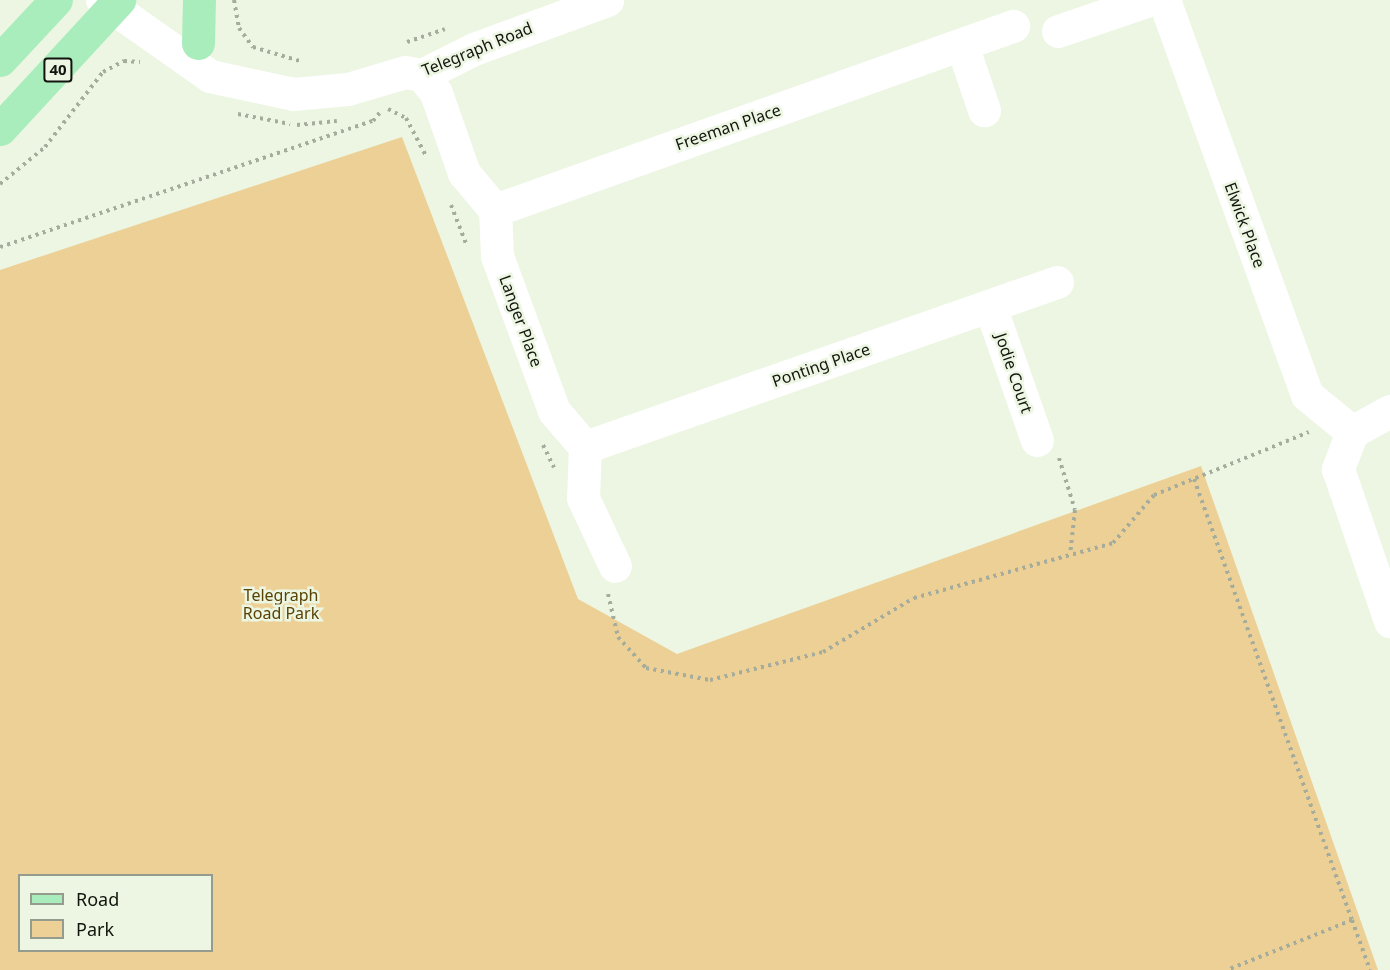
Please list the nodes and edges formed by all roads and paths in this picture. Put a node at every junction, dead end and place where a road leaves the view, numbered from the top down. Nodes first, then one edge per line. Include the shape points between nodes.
1 (56, 0) edge
2 (199, 0) edge
3 (234, 0) edge
4 (607, 0) edge
5 (1149, 0) edge
6 (1164, 0) edge
7 (118, 2) edge
8 (453, 26) dead end
9 (1013, 26) dead end
10 (1058, 31) dead end
11 (198, 43) junction
12 (399, 44) dead end
13 (962, 45) junction
14 (0, 60) edge
15 (314, 63) dead end
16 (151, 68) dead end
17 (422, 75) junction
18 (236, 97) junction
19 (382, 110) junction
20 (984, 110) dead end
21 (355, 118) dead end
22 (344, 120) dead end
23 (0, 129) edge
24 (431, 167) dead end
25 (0, 184) edge
26 (446, 196) dead end
27 (495, 210) junction
28 (0, 247) edge
29 (468, 250) dead end
30 (1057, 282) dead end
31 (990, 306) junction
32 (1390, 411) edge
33 (1340, 424) junction
34 (539, 437) dead end
35 (1037, 440) joint
36 (585, 447) junction
37 (557, 479) dead end
38 (1194, 479) junction
39 (1070, 555) junction
40 (609, 576) joint
41 (1390, 621) edge
42 (1352, 920) junction
43 (1227, 970) edge
44 (1370, 970) edge

1 - 14 main road
2 - 11 main road
3 - 15 path via 239,28 253,47 274,57
4 - 17 street, Telegraph Road via 474,49
5 - 10 street
6 - 33 street, Elwick Place via 1307,394
7 - 11 street
7 - 18 street, Telegraph Road
7 - 23 main road, 40
8 - 12 path
9 - 13 street, Freeman Place
11 - 18 street
13 - 20 street
13 - 27 street, Freeman Place
16 - 25 path via 124,61 103,72 45,147
17 - 18 street, Telegraph Road via 405,72 316,93
17 - 27 street via 436,93 464,174
18 - 22 path via 272,124
19 - 21 path
19 - 24 path via 397,109 406,118
19 - 28 path via 373,121
26 - 29 path
27 - 36 street, Langer Place via 497,256 554,411
30 - 31 street, Ponting Place
31 - 35 street, Jodie Court
31 - 36 street, Ponting Place
32 - 33 street
33 - 38 path
33 - 41 street via 1340,482
34 - 37 path
35 - 39 path via 1055,447 1073,499
36 - 40 street via 583,498
38 - 39 path via 1154,495 1113,543
38 - 42 path
39 - 40 path via 914,598 824,652 710,680 646,668 618,637
42 - 43 path
42 - 44 path

